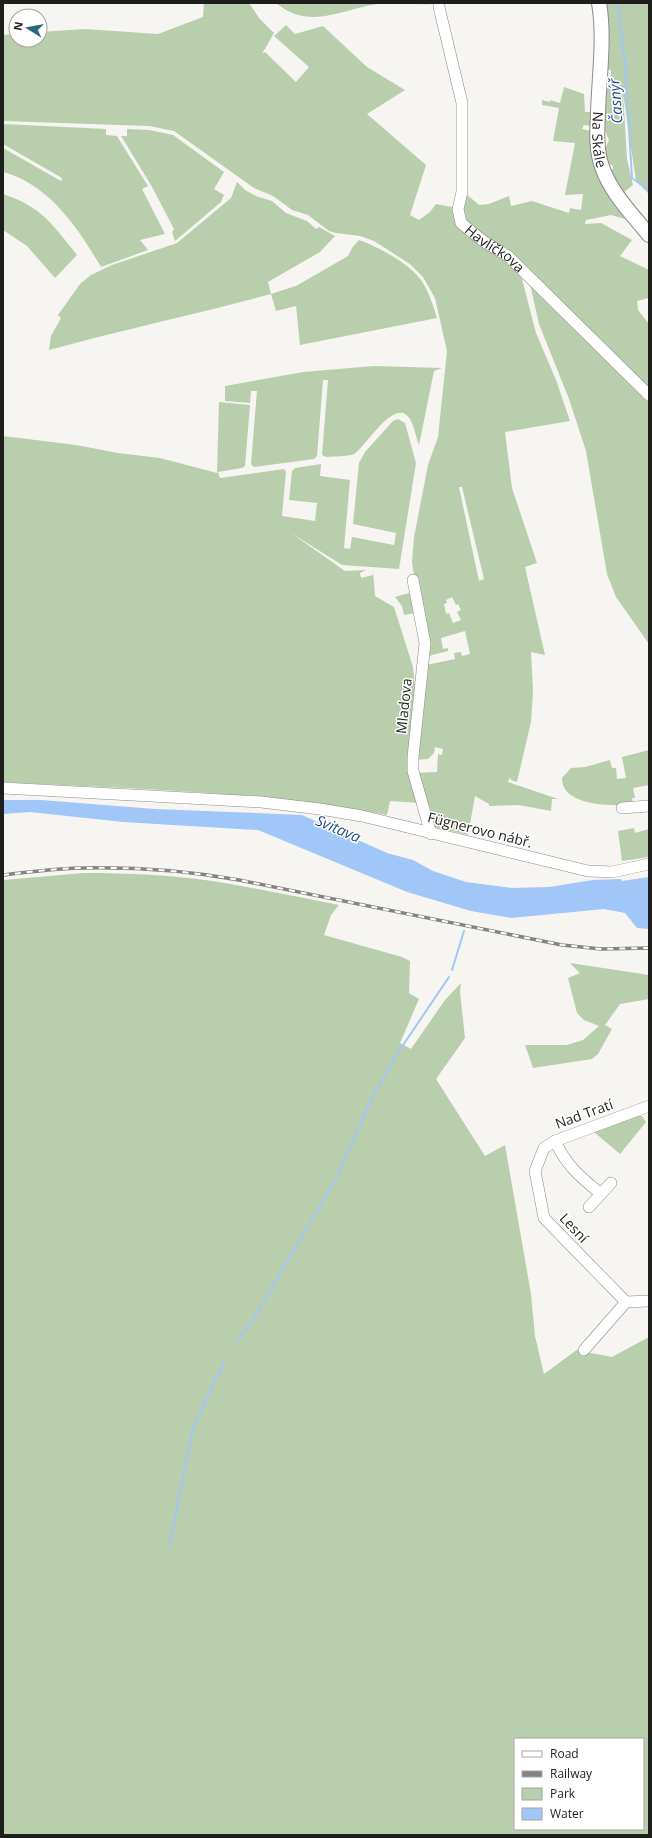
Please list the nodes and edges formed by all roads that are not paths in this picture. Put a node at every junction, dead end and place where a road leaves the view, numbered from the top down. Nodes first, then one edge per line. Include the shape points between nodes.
1 (599, 3) edge
2 (439, 7) dead end
3 (649, 235) edge
4 (649, 395) edge
5 (413, 580) dead end
6 (3, 788) edge
7 (649, 806) edge
8 (622, 808) dead end
9 (431, 834) junction
10 (649, 864) edge
11 (648, 1110) edge
12 (555, 1141) junction
13 (611, 1183) dead end
14 (601, 1194) junction
15 (589, 1207) dead end
16 (649, 1301) edge
17 (626, 1302) junction
18 (584, 1350) dead end

1 - 3 main road, Na Skále via 599,158 612,188
2 - 4 street, Havlíčkova via 462,103 462,192 458,209 461,223 483,241 508,256
5 - 9 street, Mladova via 425,644 414,771
6 - 9 street, Fügnerovo nábř. via 304,807 362,816
7 - 8 street
9 - 10 street, Fügnerovo nábř. via 588,871 612,872
11 - 12 street, Nad Tratí
12 - 14 street, Nad Tratí via 577,1175
12 - 17 street, Lesní via 544,1148 535,1171 544,1218
13 - 14 street
14 - 15 street
16 - 17 street
17 - 18 street

